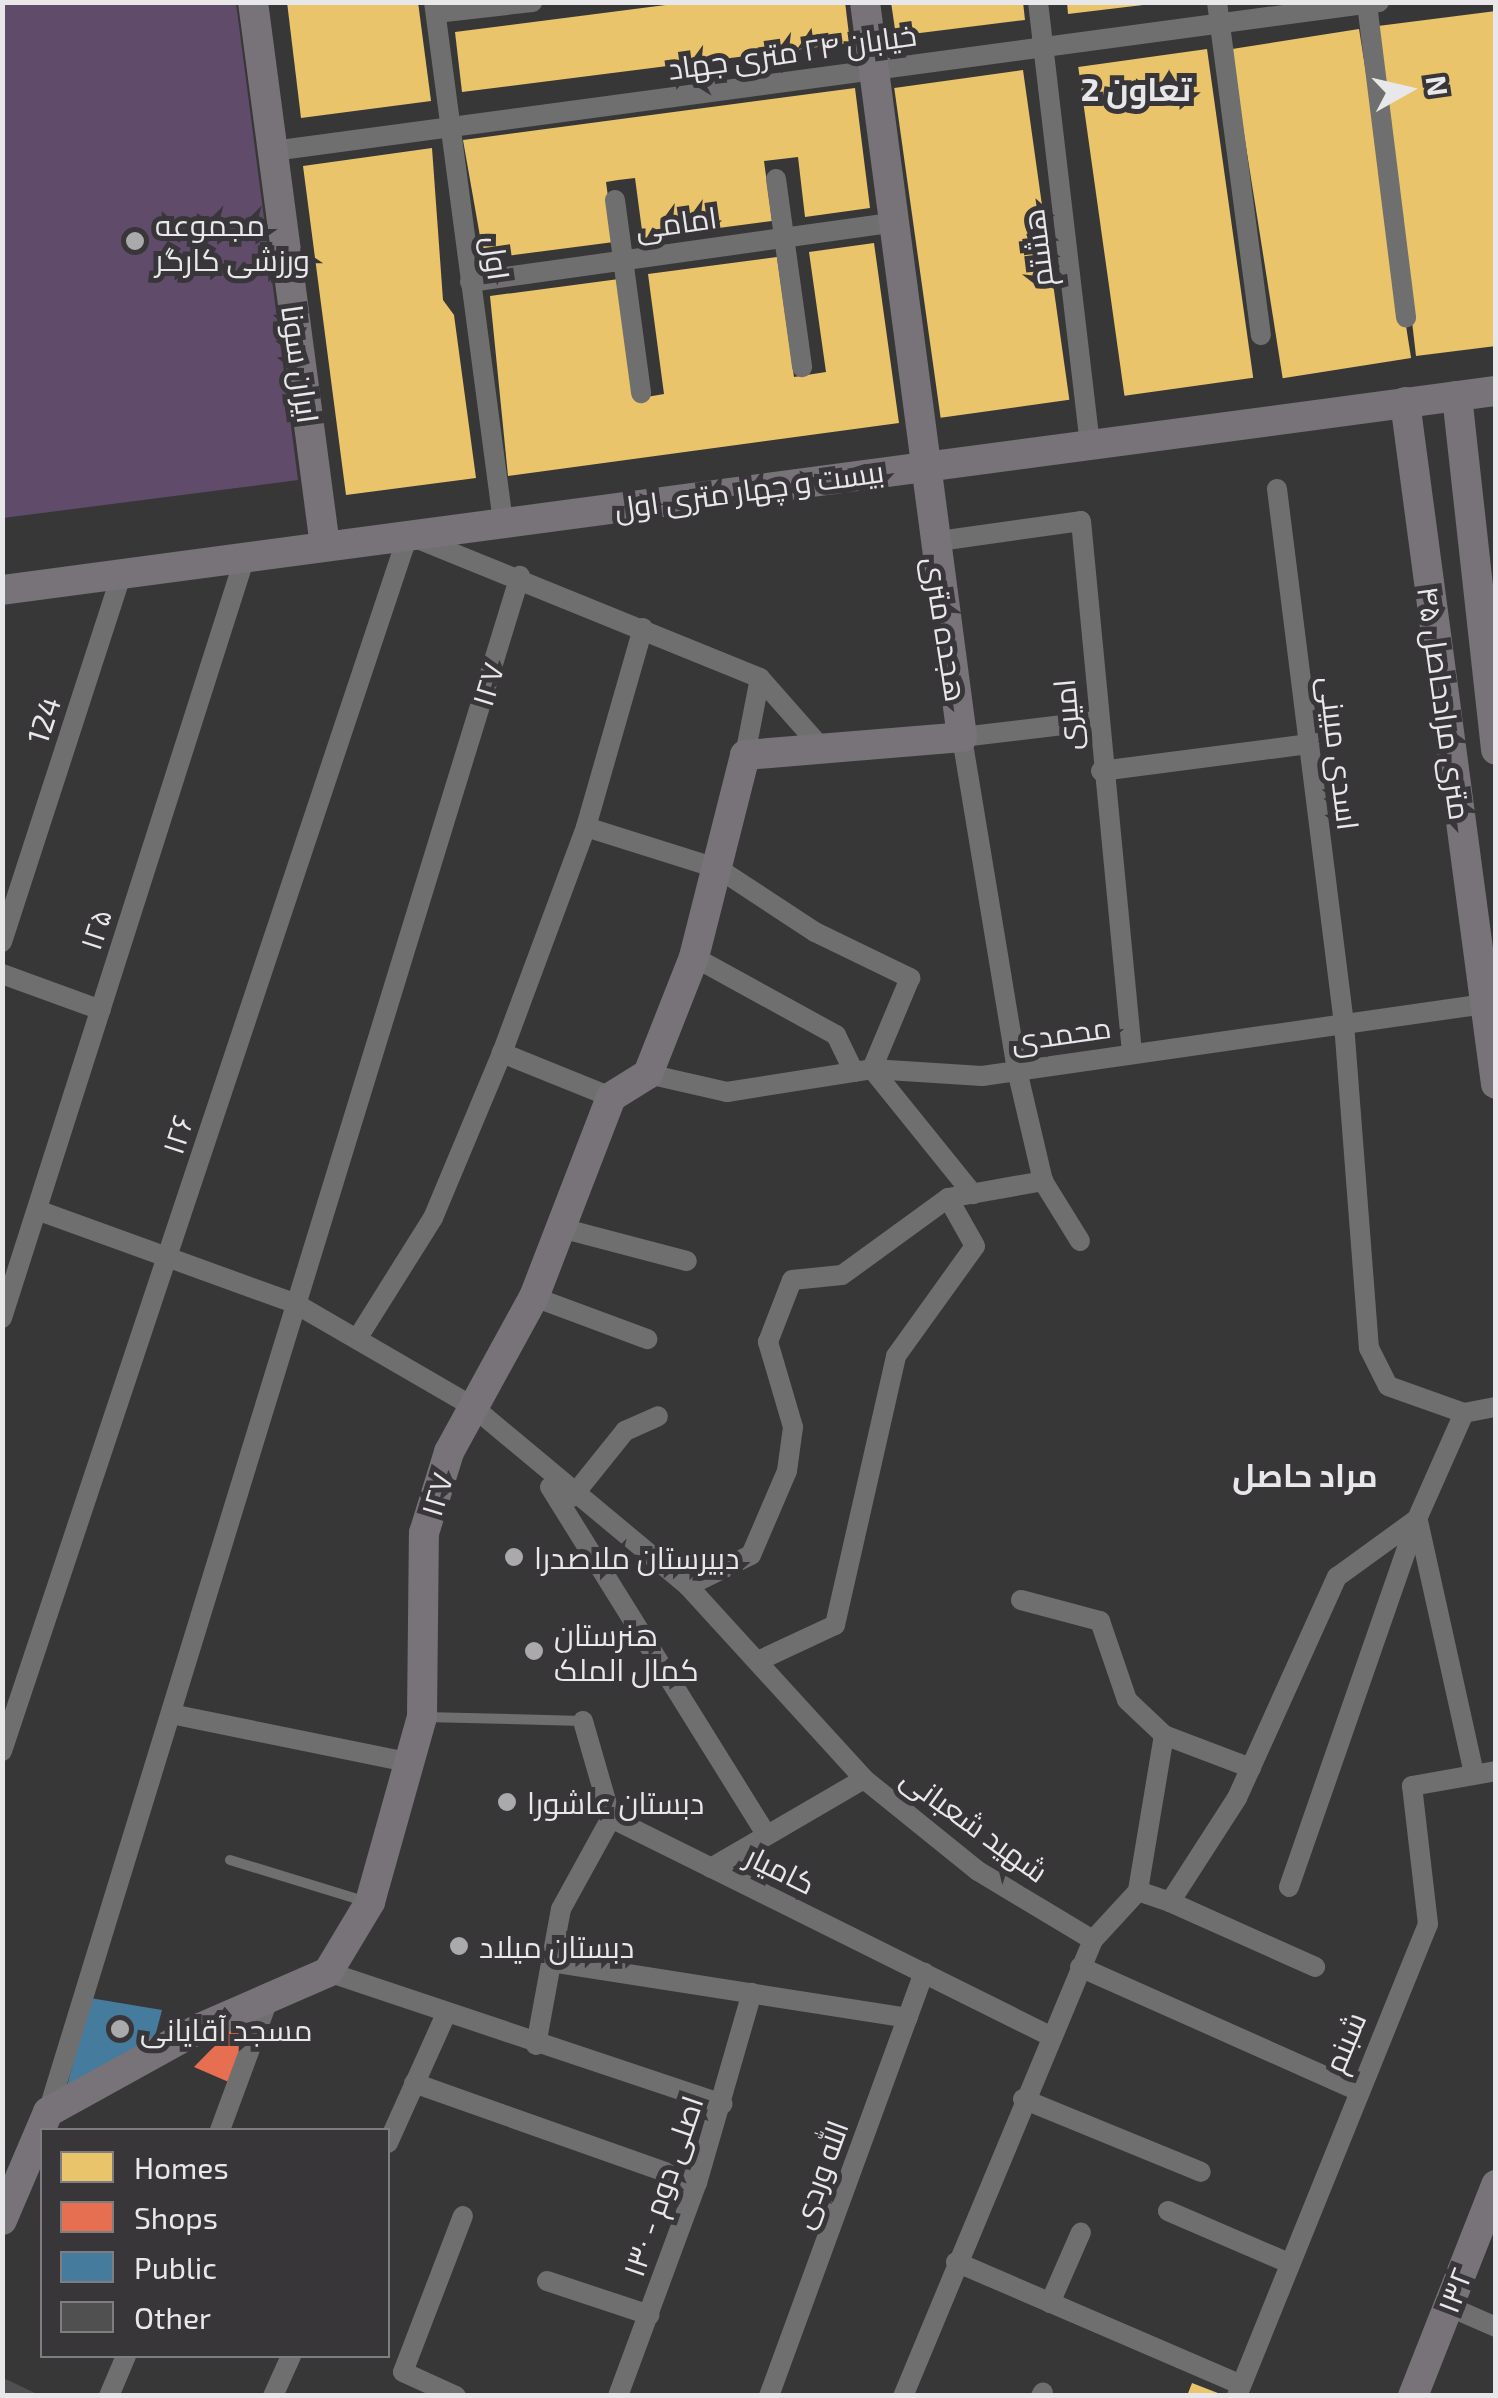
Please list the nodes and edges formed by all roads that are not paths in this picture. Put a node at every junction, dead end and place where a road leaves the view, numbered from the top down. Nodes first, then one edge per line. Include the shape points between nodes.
1 (254, 2) edge
2 (532, 2) edge
3 (865, 2) edge
4 (1038, 2) edge
5 (1373, 3) edge
6 (1341, 5) edge
7 (435, 8) edge
8 (1219, 13) edge
9 (1044, 46) junction
10 (873, 70) junction
11 (448, 128) junction
12 (273, 151) junction
13 (776, 179) dead end
14 (614, 200) dead end
15 (891, 222) junction
16 (784, 238) junction
17 (623, 260) junction
18 (470, 282) junction
19 (1406, 318) dead end
20 (1261, 335) dead end
21 (802, 367) dead end
22 (1496, 391) edge
23 (641, 393) dead end
24 (1457, 396) junction
25 (1405, 402) junction
26 (1090, 444) junction
27 (921, 466) junction
28 (1277, 489) dead end
29 (504, 522) junction
30 (408, 535) junction
31 (932, 542) junction
32 (326, 546) junction
33 (245, 557) junction
34 (122, 574) junction
35 (520, 576) junction
36 (2, 590) edge
37 (642, 628) junction
38 (760, 678) junction
39 (1492, 697) edge
40 (1096, 721) junction
41 (962, 737) junction
42 (1309, 744) junction
43 (820, 746) junction
44 (1496, 750) edge
45 (745, 755) junction
46 (1101, 771) junction
47 (586, 827) junction
48 (719, 869) junction
49 (2, 942) edge
50 (694, 957) junction
51 (2, 974) edge
52 (1490, 1004) edge
53 (101, 1010) junction
54 (1344, 1024) junction
55 (502, 1053) junction
56 (1132, 1054) junction
57 (863, 1070) junction
58 (1017, 1070) junction
59 (648, 1074) junction
60 (1496, 1084) edge
61 (611, 1097) junction
62 (1043, 1181) junction
63 (973, 1194) junction
64 (948, 1198) junction
65 (37, 1210) junction
66 (561, 1228) junction
67 (1080, 1241) dead end
68 (168, 1255) junction
69 (687, 1261) dead end
70 (534, 1298) junction
71 (296, 1304) junction
72 (2, 1318) edge
73 (357, 1338) junction
74 (647, 1339) dead end
75 (472, 1406) junction
76 (1496, 1407) edge
77 (1464, 1413) junction
78 (658, 1416) dead end
79 (542, 1472) junction
80 (572, 1497) junction
81 (1417, 1519) junction
82 (688, 1586) junction
83 (1021, 1600) dead end
84 (758, 1661) junction
85 (170, 1714) junction
86 (422, 1718) junction
87 (583, 1720) joint
88 (1164, 1735) junction
89 (2, 1752) edge
90 (412, 1763) junction
91 (1251, 1768) junction
92 (1485, 1772) edge
93 (864, 1779) junction
94 (612, 1818) junction
95 (766, 1834) junction
96 (230, 1860) dead end
97 (711, 1868) junction
98 (1290, 1886) dead end
99 (1138, 1891) junction
100 (370, 1902) junction
101 (1170, 1902) junction
102 (1093, 1940) junction
103 (551, 1962) junction
104 (1080, 1967) junction
105 (1314, 1967) dead end
106 (328, 1972) junction
107 (924, 1974) junction
108 (270, 1994) junction
109 (752, 1994) junction
110 (446, 2014) junction
111 (908, 2018) junction
112 (1050, 2036) junction
113 (536, 2045) junction
114 (414, 2084) junction
115 (1356, 2090) junction
116 (1023, 2099) junction
117 (723, 2104) junction
118 (48, 2112) junction
119 (41, 2128) edge
120 (221, 2128) edge
121 (40, 2131) edge
122 (390, 2138) edge
123 (1201, 2172) dead end
124 (696, 2183) junction
125 (1496, 2185) edge
126 (1168, 2211) dead end
127 (463, 2216) dead end
128 (2, 2220) edge
129 (1080, 2232) dead end
130 (956, 2262) junction
131 (1289, 2263) junction
132 (547, 2280) dead end
133 (1050, 2303) junction
134 (1448, 2306) junction
135 (649, 2314) junction
136 (1496, 2327) edge
137 (125, 2358) edge
138 (290, 2358) edge
139 (1239, 2390) edge
140 (109, 2396) edge
141 (273, 2396) edge
142 (456, 2396) edge
143 (618, 2396) edge
144 (770, 2396) edge
145 (903, 2396) edge
146 (1413, 2396) edge

1 - 12 street, ایران سونا
2 - 7 street
3 - 10 street, هجده متری
4 - 9 street, هشتم
5 - 6 street, خیابان ۲۴ متری جهاد
5 - 19 street
6 - 8 street, خیابان ۲۴ متری جهاد
7 - 11 street, اول
8 - 9 street, خیابان ۲۴ متری جهاد
8 - 20 street
9 - 10 street, خیابان ۲۴ متری جهاد
9 - 26 street, هشتم
10 - 11 street, خیابان ۲۴ متری جهاد
10 - 15 street, هجده متری
11 - 12 street, خیابان ۲۴ متری جهاد
11 - 18 street, اول
12 - 32 street, ایران سونا
13 - 16 street
14 - 17 street
15 - 16 street, امامی
15 - 27 street, هجده متری
16 - 17 street, امامی
16 - 21 street
17 - 18 street, امامی
17 - 23 street
18 - 29 street, اول
22 - 24 street, بیست و چهار متری اول
24 - 25 street, بیست و چهار متری اول
24 - 39 street
25 - 26 street, بیست و چهار متری اول
25 - 52 street, ۴۵ متری مرادحاصل
26 - 27 street, بیست و چهار متری اول
27 - 29 street, بیست و چهار متری اول
27 - 31 street, هجده متری
28 - 42 street, اسدی مبینی
29 - 30 street, بیست و چهار متری اول
30 - 32 street, بیست و چهار متری اول
30 - 35 street
30 - 68 street, ۱۲۶
31 - 40 street, امیری via 1081,520
31 - 41 street, هجده متری
32 - 33 street, بیست و چهار متری اول
33 - 34 street, بیست و چهار متری اول
33 - 53 street, ۱۲۵
34 - 36 street, بیست و چهار متری اول
34 - 49 street, 124
35 - 37 street
35 - 71 street, ۱۲۷
37 - 38 street
37 - 47 street
38 - 43 street
38 - 45 street
39 - 44 street
40 - 41 street
40 - 46 street, امیری
41 - 43 street
41 - 58 street, هجده متری
42 - 46 street
42 - 54 street, اسدی مبینی
43 - 45 street
45 - 48 street
46 - 56 street, امیری
47 - 48 street
47 - 55 street
48 - 50 street
48 - 57 street via 815,932 910,978
50 - 57 street via 836,1034
50 - 59 street
51 - 53 street
52 - 54 street, محمدی
52 - 60 street, ۴۵ متری مرادحاصل
53 - 65 street, ۱۲۵
54 - 56 street, محمدی
54 - 77 street, اسدی مبینی via 1369,1348 1388,1386
55 - 61 street
55 - 73 street via 433,1218
56 - 58 street, محمدی
57 - 58 street, محمدی
57 - 59 street, محمدی via 727,1092
57 - 63 street
58 - 62 street, هجده متری
59 - 61 street
61 - 66 street, ۱۲۷
62 - 63 street
62 - 67 street, هجده متری
63 - 64 street
64 - 82 street via 842,1274 792,1280 768,1342 793,1427 787,1470 750,1555
64 - 84 street via 975,1246 896,1356 835,1624
65 - 68 street, شهید شعبانی
65 - 72 street, ۱۲۵
66 - 69 street
66 - 70 street, ۱۲۷
68 - 71 street, شهید شعبانی
68 - 89 street, ۱۲۶
70 - 74 street
70 - 75 street, ۱۲۷
71 - 73 street, شهید شعبانی
71 - 85 street, ۱۲۷
73 - 75 street, شهید شعبانی
75 - 79 street, شهید شعبانی
75 - 86 street, ۱۲۷ via 424,1533
76 - 77 street
77 - 81 street
78 - 80 street via 625,1430
79 - 80 street, شهید شعبانی
79 - 95 street
80 - 82 street, شهید شعبانی
81 - 91 street via 1337,1577
81 - 92 street
81 - 98 street
82 - 84 street, شهید شعبانی
83 - 88 street via 1100,1621 1127,1700
84 - 93 street, شهید شعبانی
85 - 90 street
85 - 118 street, ۱۲۷
86 - 87 lane
86 - 90 street, ۱۲۷
87 - 94 street
88 - 91 street
88 - 99 street
90 - 100 street, ۱۲۷
91 - 101 street
92 - 115 street, شبنم via 1412,1786 1428,1924
93 - 95 street
93 - 102 street, شهید شعبانی via 978,1872
94 - 97 street, کامیار
94 - 103 street via 561,1909
95 - 97 street
96 - 100 lane
97 - 107 street, کامیار
99 - 101 street
99 - 102 street
100 - 106 street, ۱۲۷
101 - 105 street
102 - 104 street
103 - 109 street
103 - 113 street
104 - 112 street
104 - 115 street
106 - 108 street
106 - 110 street
107 - 111 street, الله وردی
107 - 112 street, کامیار
108 - 118 street
108 - 120 street
109 - 111 street
109 - 117 street, اصلی دوم - ۱۳۰
110 - 113 street
110 - 114 street
111 - 144 street, الله وردی
112 - 116 street
113 - 117 street
114 - 122 street
114 - 124 street
115 - 131 street, شبنم
116 - 123 street
116 - 130 street
117 - 124 street, اصلی دوم - ۱۳۰
118 - 119 street, ۱۲۷
121 - 128 street, ۱۲۷
124 - 135 street, اصلی دوم - ۱۳۰
125 - 134 street, ۱۳۲
126 - 131 street
127 - 142 street via 403,2372
129 - 133 street
130 - 133 street
130 - 145 street
131 - 139 street, شبنم
132 - 135 street
133 - 139 street
134 - 136 street
134 - 146 street, ۱۳۲
135 - 143 street, اصلی دوم - ۱۳۰
137 - 140 street
138 - 141 street

